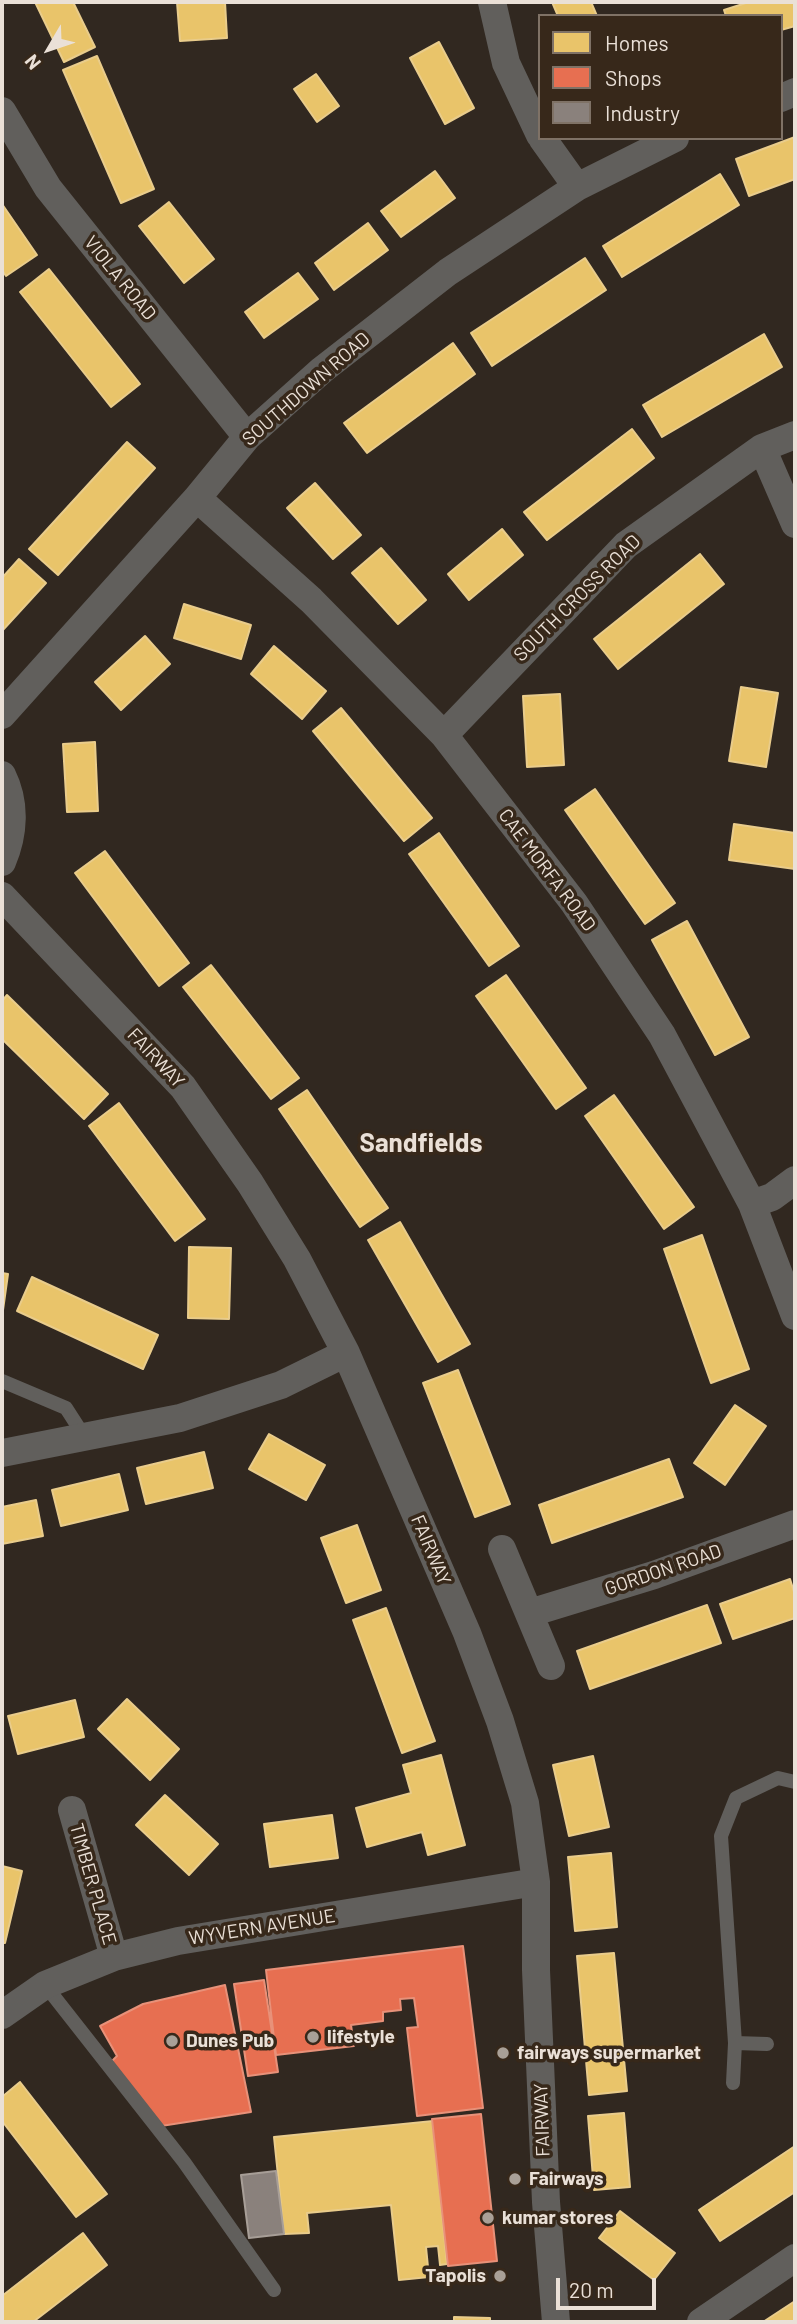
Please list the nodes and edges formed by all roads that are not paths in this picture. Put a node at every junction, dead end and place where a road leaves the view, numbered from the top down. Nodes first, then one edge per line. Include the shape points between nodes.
1 (492, 2) edge
2 (2, 111) edge
3 (538, 130) edge
4 (544, 140) edge
5 (671, 140) edge
6 (577, 187) junction
7 (795, 435) edge
8 (247, 437) junction
9 (762, 448) junction
10 (197, 498) junction
11 (795, 524) edge
12 (2, 715) edge
13 (444, 735) junction
14 (2, 775) edge
15 (2, 862) edge
16 (2, 896) edge
17 (795, 1180) edge
18 (752, 1204) junction
19 (795, 1316) edge
20 (346, 1353) junction
21 (2, 1381) edge
22 (84, 1436) junction
23 (2, 1453) edge
24 (795, 1524) edge
25 (502, 1549) dead end
26 (530, 1613) junction
27 (551, 1666) dead end
28 (795, 1782) edge
29 (72, 1810) dead end
30 (536, 1882) junction
31 (114, 1957) junction
32 (45, 1985) junction
33 (2, 2015) edge
34 (735, 2043) junction
35 (767, 2044) dead end
36 (733, 2083) dead end
37 (795, 2258) edge
38 (274, 2290) dead end
39 (556, 2322) edge
40 (701, 2322) edge

1 - 3 street via 506,63
2 - 8 street, VIOLA ROAD via 48,188
4 - 6 street
5 - 6 street, SOUTHDOWN ROAD
6 - 8 street, SOUTHDOWN ROAD via 448,272 322,370
7 - 9 street, SOUTH CROSS ROAD
8 - 10 street, SOUTHDOWN ROAD
9 - 11 street
9 - 13 street, SOUTH CROSS ROAD via 626,545
10 - 12 street, SOUTHDOWN ROAD
10 - 13 street, CAE MORFA ROAD via 311,600
13 - 18 street, CAE MORFA ROAD via 574,903 662,1035
14 - 15 street via 12,810 11,835
16 - 20 street, FAIRWAY via 184,1087 297,1259
17 - 18 street via 772,1197
18 - 19 street, CAE MORFA ROAD
20 - 22 street via 281,1385 180,1418
20 - 30 street, FAIRWAY via 467,1633 500,1721 525,1803
21 - 22 lane via 66,1408
22 - 23 street
24 - 26 street, GORDON ROAD
25 - 26 street
26 - 27 street
28 - 34 lane via 778,1778 736,1798 721,1836
29 - 31 street, TIMBER PLACE
30 - 31 street, WYVERN AVENUE via 178,1941
30 - 39 street, FAIRWAY via 546,2202
31 - 32 street, WYVERN AVENUE
32 - 33 street, WYVERN AVENUE
32 - 38 lane via 184,2162
34 - 35 lane
34 - 36 lane
37 - 40 street

